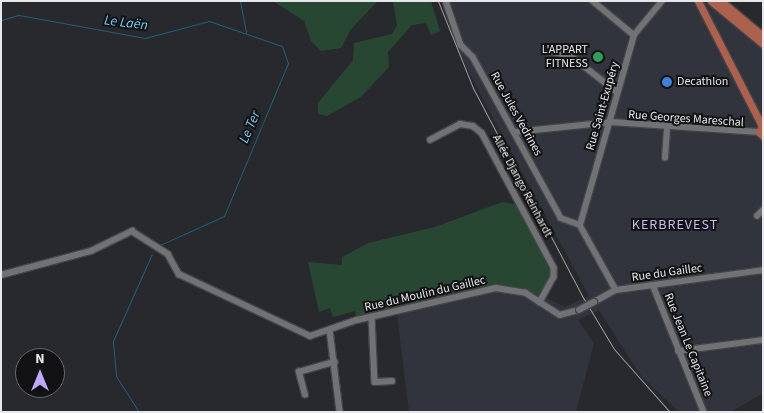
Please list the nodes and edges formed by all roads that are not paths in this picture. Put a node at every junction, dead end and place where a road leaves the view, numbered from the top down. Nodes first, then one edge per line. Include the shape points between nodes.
1 (446, 1) edge
2 (593, 1) edge
3 (662, 1) edge
4 (711, 1) edge
5 (721, 1) edge
6 (698, 2) edge
7 (634, 35) junction
8 (763, 36) edge
9 (763, 44) edge
10 (548, 51) dead end
11 (616, 91) junction
12 (611, 122) junction
13 (667, 127) junction
14 (762, 130) edge
15 (515, 132) junction
16 (430, 140) dead end
17 (665, 158) dead end
18 (763, 210) edge
19 (757, 216) dead end
20 (580, 225) junction
21 (763, 270) edge
22 (1, 275) edge
23 (654, 285) junction
24 (616, 290) junction
25 (540, 302) junction
26 (579, 310) joint
27 (372, 317) junction
28 (330, 330) junction
29 (763, 340) edge
30 (678, 351) junction
31 (334, 362) junction
32 (392, 381) dead end
33 (305, 395) dead end
34 (340, 412) edge
35 (704, 412) edge

1 - 15 street, Rue Jules Vedrines via 460,45 473,57
2 - 7 street
3 - 7 street, Rue Saint-Exupéry
4 - 9 main road
5 - 8 main road
6 - 14 main road
7 - 11 street, Rue Saint-Exupéry
10 - 11 street via 571,56
11 - 12 street, Rue Saint-Exupéry
12 - 13 street, Rue Georges Mareschal
12 - 15 street, Rue Georges Mareschal
12 - 20 street, Rue Saint-Exupéry
13 - 14 street, Rue Georges Mareschal
13 - 17 street
15 - 20 street, Rue Jules Vedrines via 561,218
16 - 25 street, Allée Django Reinhardt via 460,124 473,126 482,133 554,268 554,278
18 - 19 street
20 - 24 street
21 - 23 street, Rue du Gaillec
22 - 28 street, Rue du Moulin du Gaillec via 91,251 132,231 168,254 179,274 291,329 310,336
23 - 24 street, Rue du Gaillec
23 - 30 street, Rue Jean Le Capitaine
24 - 26 street, Rue du Gaillec, bridge
25 - 26 street, Rue du Moulin du Gaillec via 560,315
25 - 27 street, Rue du Moulin du Gaillec via 516,289 496,288
27 - 28 street, Rue du Moulin du Gaillec
27 - 32 street via 375,382
28 - 31 street
29 - 30 street
30 - 35 street, Rue Jean Le Capitaine
31 - 33 street via 299,372
31 - 34 street

